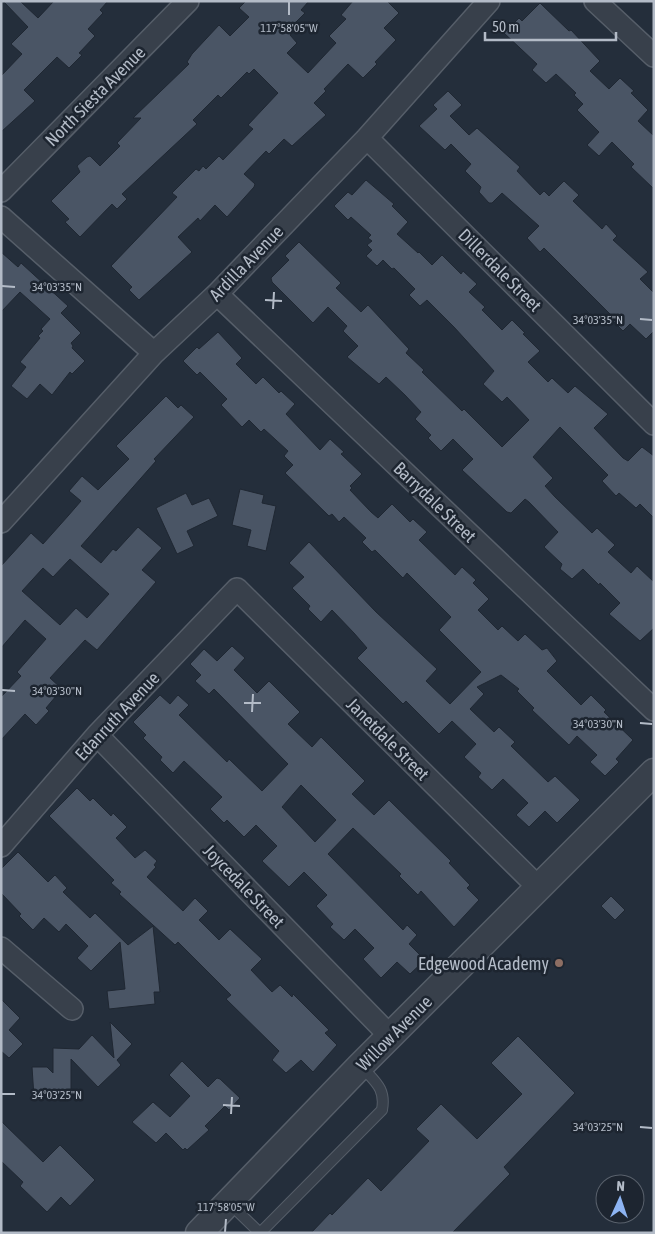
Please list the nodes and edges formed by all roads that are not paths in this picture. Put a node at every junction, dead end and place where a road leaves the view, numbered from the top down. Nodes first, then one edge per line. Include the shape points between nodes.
1 (188, 1) edge
2 (489, 1) edge
3 (595, 1) edge
4 (654, 56) edge
5 (367, 138) junction
6 (1, 191) edge
7 (1, 217) edge
8 (217, 294) junction
9 (154, 353) junction
10 (654, 424) edge
11 (1, 522) edge
12 (237, 590) joint
13 (654, 710) edge
14 (97, 735) junction
15 (654, 772) edge
16 (1, 846) edge
17 (540, 888) junction
18 (1, 948) edge
19 (72, 1009) dead end
20 (391, 1036) junction
21 (360, 1066) junction
22 (228, 1202) junction
23 (260, 1232) edge
24 (199, 1233) edge

1 - 6 street, North Siesta Avenue
2 - 5 street, Ardilla Avenue
3 - 4 street
5 - 8 street, Ardilla Avenue
5 - 10 street, Dillerdale Street
7 - 9 street
8 - 9 street, Ardilla Avenue
8 - 13 street, Barrydale Street
9 - 11 street, Ardilla Avenue
12 - 14 street, Edanruth Avenue
12 - 17 street, Janetdale Street
14 - 16 street, Edanruth Avenue
14 - 20 street, Joycedale Street
15 - 17 street, Willow Avenue
17 - 20 street, Willow Avenue
18 - 19 street
20 - 21 street, Willow Avenue
21 - 22 street, Willow Avenue
21 - 23 lane via 382,1090 382,1110
22 - 23 lane
22 - 24 street, Willow Avenue

